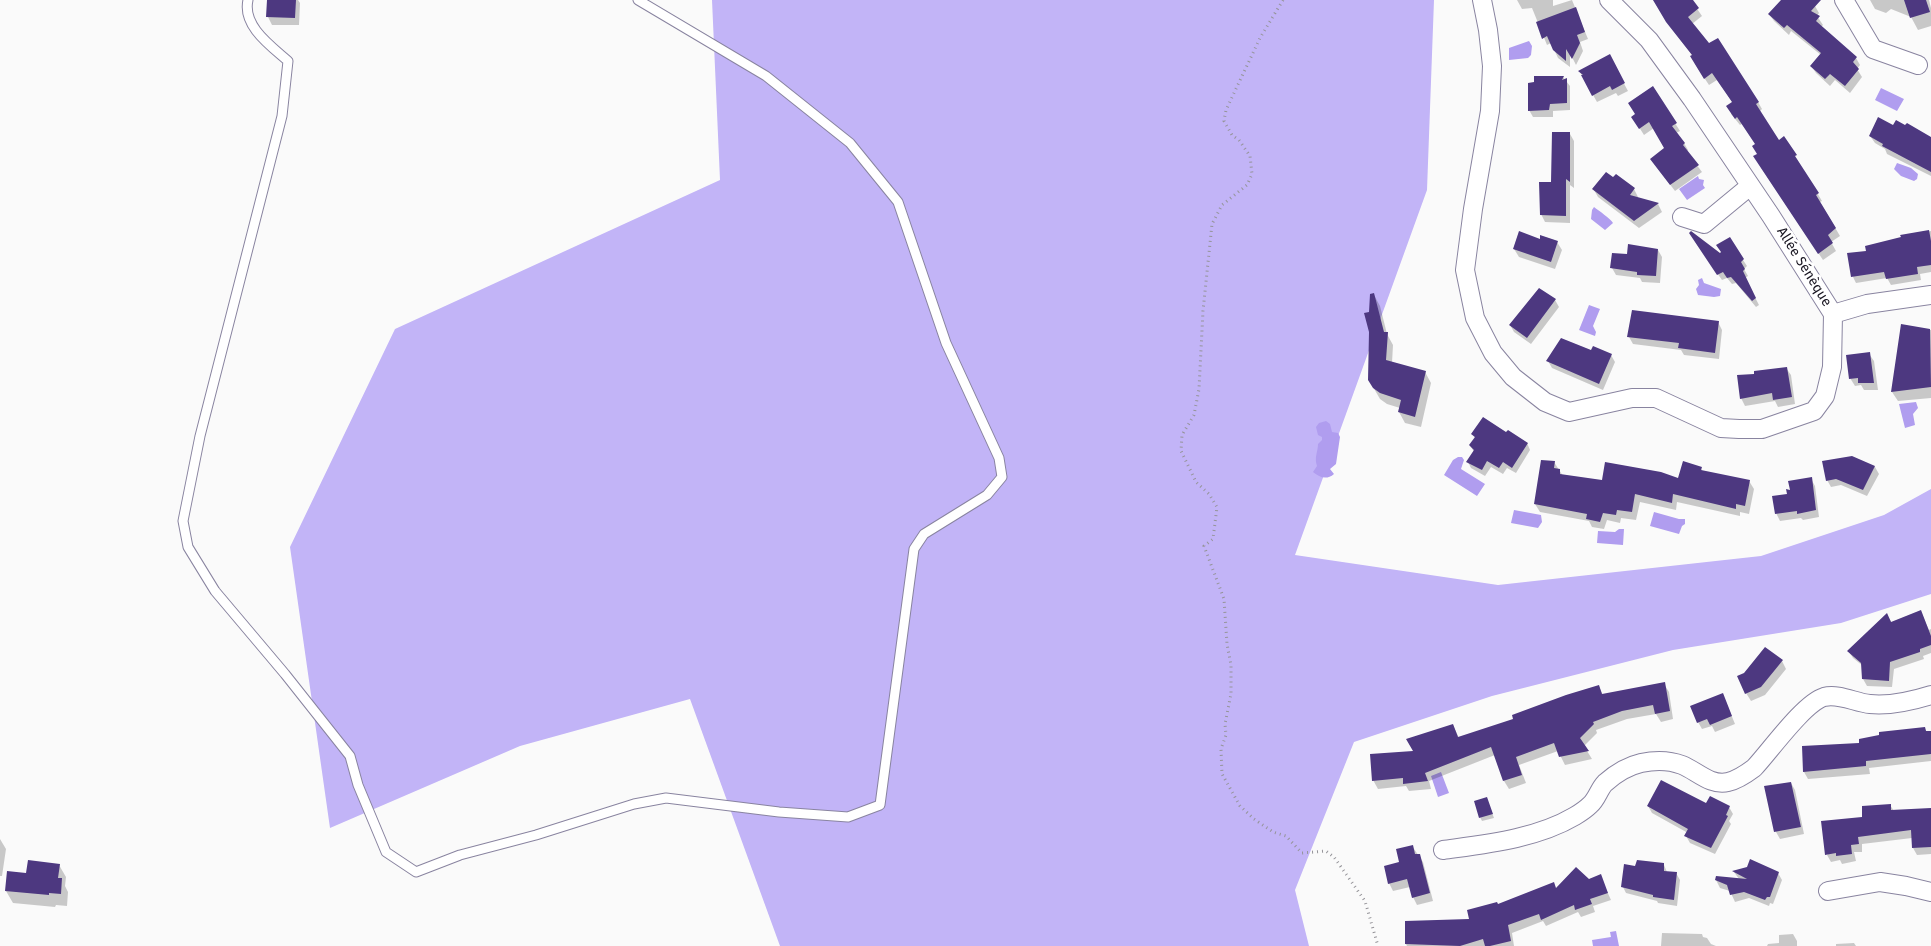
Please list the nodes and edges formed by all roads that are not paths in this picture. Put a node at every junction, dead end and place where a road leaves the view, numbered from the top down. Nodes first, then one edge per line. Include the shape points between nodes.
1 (248, 0) edge
2 (638, 0) edge
3 (1482, 0) edge
4 (1609, 0) edge
5 (1844, 0) edge
6 (1918, 65) dead end
7 (1750, 186) junction
8 (1682, 217) dead end
9 (1931, 295) edge
10 (1833, 314) junction
11 (1931, 695) edge
12 (1443, 850) dead end
13 (1828, 891) dead end
14 (1931, 892) edge

1 - 2 lane via 248,19 266,42 288,61 282,116 200,436 183,521 188,547 215,591 350,756 358,785 386,852 416,872 460,855 634,804 666,798 848,817 880,805 914,550 924,534 987,495 1002,477 999,458 946,343 898,202 850,143 766,76
3 - 10 street, Allée Sénèque via 1492,66 1490,112 1464,270 1476,318 1493,353 1513,377 1545,402 1569,412 1632,398 1656,398 1721,428 1762,429 1814,411 1825,396 1832,367
4 - 7 street, Allée Sénèque via 1649,40
5 - 6 street via 1873,49
7 - 8 street via 1704,224
7 - 10 street, Allée Sénèque
9 - 10 street via 1867,304
11 - 12 street via 1910,701 1870,704 1825,697 1805,709 1754,768 1727,783 1714,782 1668,762 1640,763 1622,770 1604,784 1591,805 1568,820 1523,836
13 - 14 street via 1880,882

